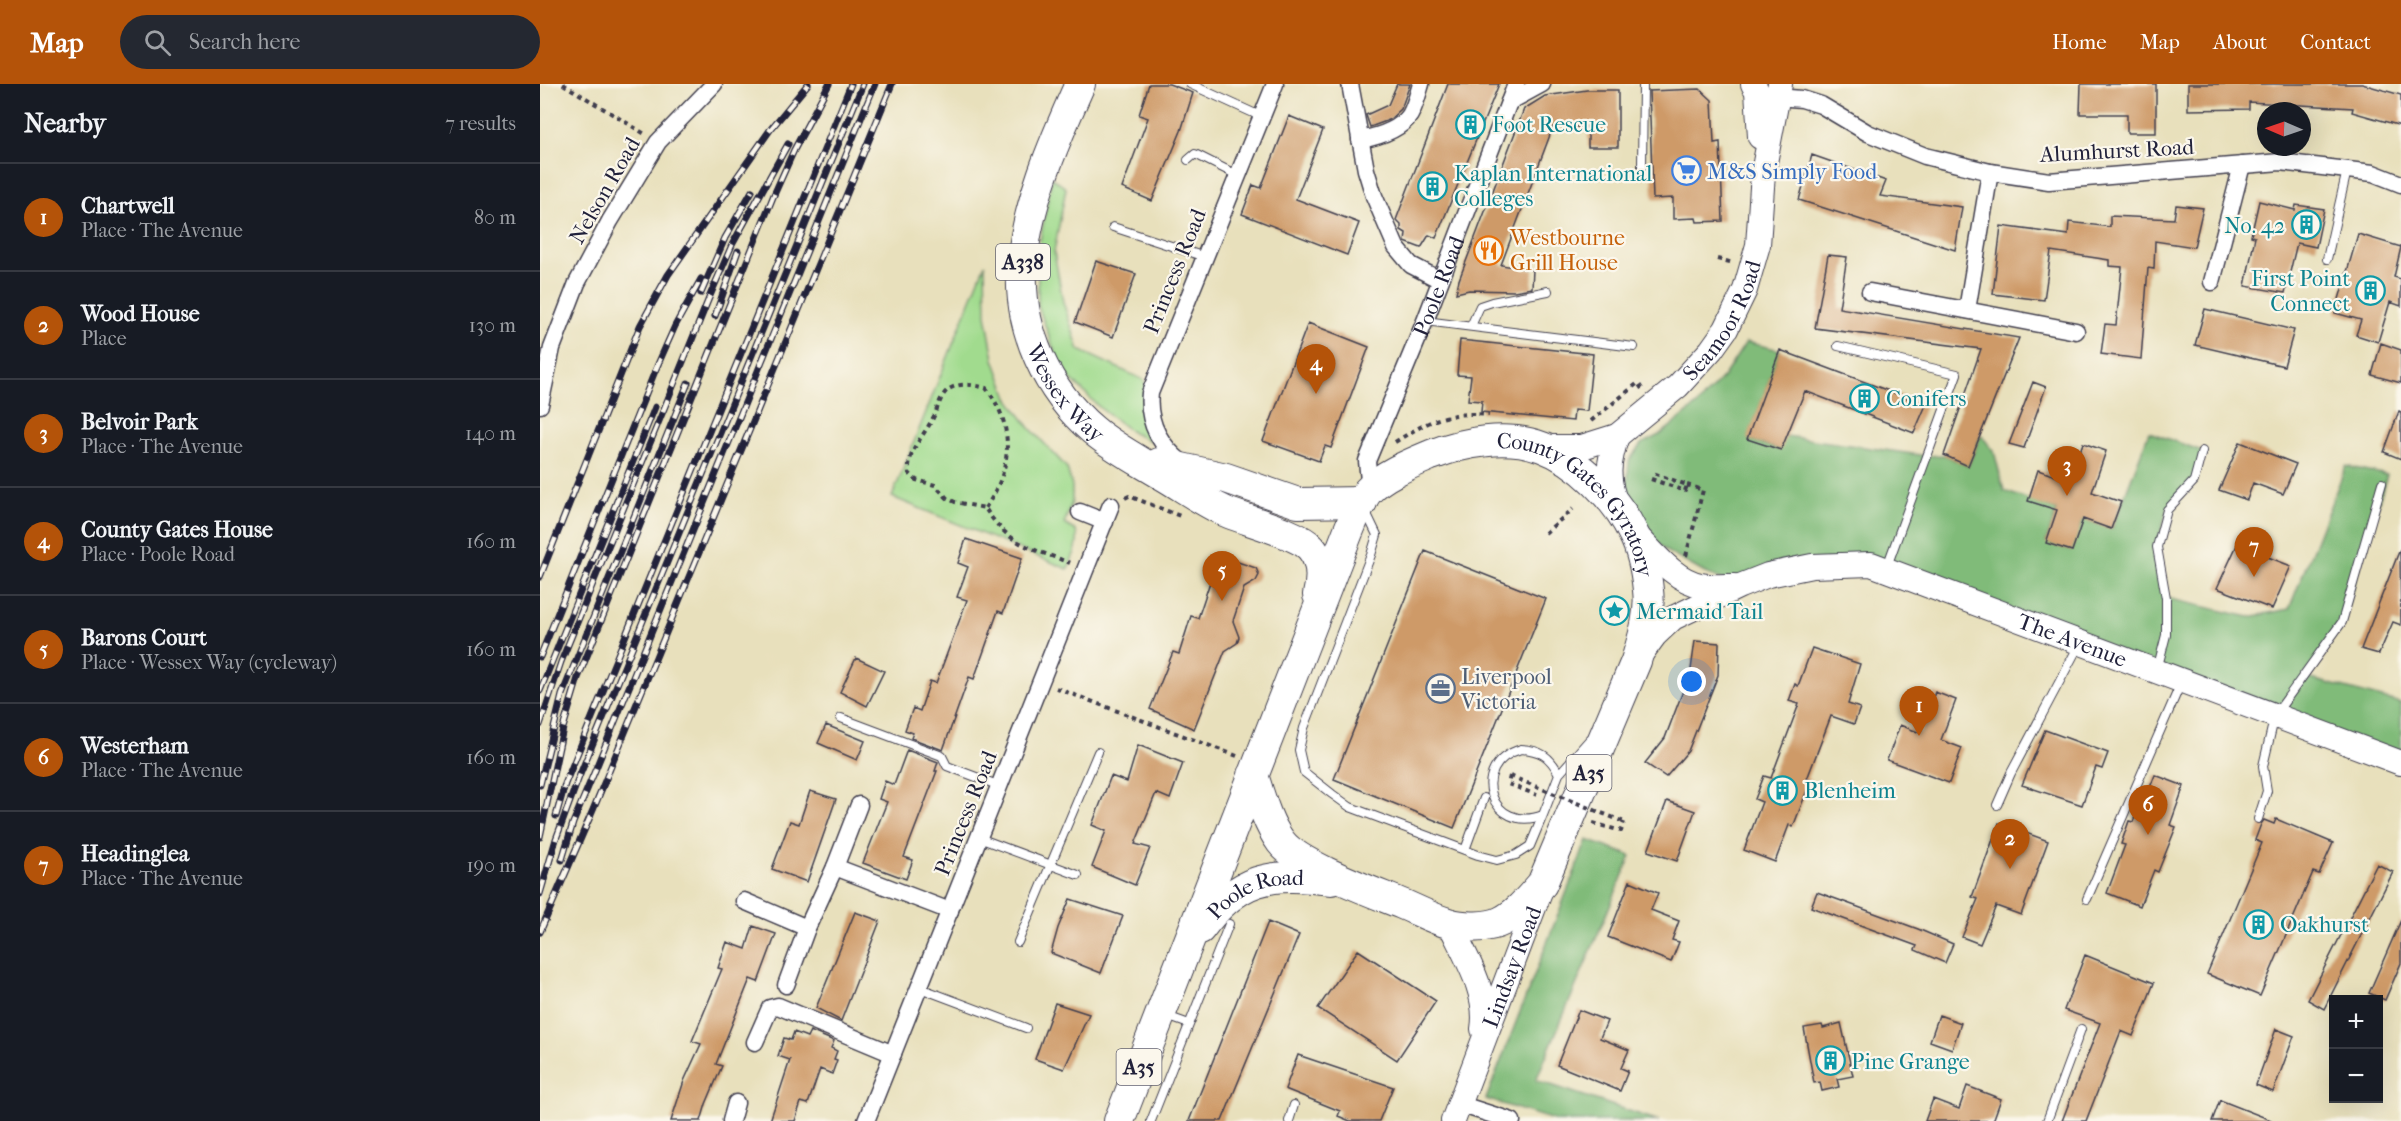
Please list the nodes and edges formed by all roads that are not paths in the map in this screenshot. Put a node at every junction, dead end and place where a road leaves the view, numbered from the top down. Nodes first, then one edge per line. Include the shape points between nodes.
1 (714, 84) edge
2 (1080, 84) edge
3 (1191, 84) edge
4 (1275, 84) edge
5 (1350, 84) edge
6 (1421, 84) edge
7 (1516, 84) edge
8 (1542, 84) edge
9 (1643, 84) edge
10 (1753, 84) edge
11 (1778, 91) edge
12 (1509, 102) junction
13 (1260, 116) junction
14 (1360, 140) junction
15 (1188, 160) dead end
16 (2242, 165) junction
17 (1642, 167) dead end
18 (2347, 170) junction
19 (1990, 172) junction
20 (1763, 173) junction
21 (1237, 175) junction
22 (2401, 184) edge
23 (1113, 227) dead end
24 (1205, 257) junction
25 (2327, 259) dead end
26 (1440, 280) junction
27 (2211, 282) dead end
28 (1548, 291) dead end
29 (1870, 292) dead end
30 (1967, 310) junction
31 (1425, 321) junction
32 (1471, 326) junction
33 (2076, 331) dead end
34 (546, 344) edge
35 (1634, 346) dead end
36 (1838, 346) dead end
37 (540, 405) edge
38 (1617, 436) junction
39 (1542, 447) junction
40 (2202, 451) dead end
41 (1138, 460) junction
42 (1188, 468) junction
43 (2382, 483) dead end
44 (1366, 496) junction
45 (1111, 505) dead end
46 (1080, 512) dead end
47 (1626, 521) junction
48 (1105, 522) junction
49 (1886, 569) junction
50 (1740, 586) junction
51 (1314, 618) junction
52 (2081, 642) junction
53 (1636, 661) junction
54 (2157, 671) junction
55 (2182, 680) junction
56 (1615, 712) junction
57 (2275, 715) junction
58 (841, 718) dead end
59 (1098, 752) dead end
60 (2401, 762) edge
61 (1256, 769) junction
62 (1559, 774) junction
63 (1000, 786) junction
64 (1484, 798) dead end
65 (859, 805) dead end
66 (1997, 805) dead end
67 (1554, 810) junction
68 (2258, 819) dead end
69 (980, 838) junction
70 (1465, 850) junction
71 (1052, 865) junction
72 (835, 867) junction
73 (1078, 875) dead end
74 (1352, 883) junction
75 (1542, 884) junction
76 (2087, 900) dead end
77 (744, 901) dead end
78 (950, 911) junction
79 (1229, 924) dead end
80 (1450, 924) junction
81 (807, 928) junction
82 (1018, 942) dead end
83 (1183, 953) junction
84 (786, 985) dead end
85 (920, 987) junction
86 (1160, 1013) junction
87 (1189, 1024) junction
88 (1026, 1028) dead end
89 (2082, 1029) dead end
90 (755, 1042) dead end
91 (1479, 1050) junction
92 (893, 1054) junction
93 (736, 1103) dead end
94 (1294, 1105) dead end
95 (1456, 1112) edge
96 (730, 1121) edge
97 (866, 1121) edge
98 (1119, 1121) edge
99 (1151, 1121) edge
100 (1289, 1121) edge
101 (1512, 1121) edge
102 (2047, 1121) edge

1 - 34 street, Nelson Road via 658,142 610,221
2 - 41 highway, Wessex Way / A338 via 1030,219 1022,272 1028,319 1038,355 1060,394 1092,429
3 - 13 lane
4 - 13 street, Princess Road
5 - 14 street
6 - 14 street via 1410,115 1402,123 1376,137
7 - 12 street, Poole Road
8 - 12 street
9 - 17 lane
10 - 20 street, Seamoor Road via 1757,91
11 - 19 street, Alumhurst Road via 1821,105 1900,147
11 - 20 street, Seamoor Road
12 - 26 street, Poole Road
13 - 21 street, Princess Road
14 - 26 street via 1374,196 1396,247 1411,265
15 - 21 lane via 1195,154
16 - 18 street, Alumhurst Road via 2280,162
16 - 19 street, Alumhurst Road via 2049,181
16 - 27 street
18 - 22 street, Alumhurst Road via 2373,173
18 - 25 lane
19 - 30 street
20 - 38 street, Seamoor Road via 1758,245 1745,290 1726,329 1678,386
21 - 24 street, Princess Road
23 - 24 lane
24 - 42 street, Princess Road via 1150,393 1149,405 1152,422 1166,450
26 - 31 street, Poole Road
28 - 32 lane via 1480,306
29 - 30 street
30 - 33 street
31 - 32 lane
31 - 44 street, Poole Road via 1367,461
32 - 35 lane
34 - 37 street, Nelson Road
36 - 49 lane via 1957,374
38 - 39 street, Seamoor Road via 1582,447
38 - 47 street via 1609,467 1609,486
39 - 44 highway, County Gates Gyratory / A35 via 1492,440 1464,445 1406,465
39 - 47 highway, County Gates Gyratory / A35 via 1581,469
40 - 54 lane via 2194,481 2168,510 2157,547 2166,598 2166,635
41 - 42 highway, Wessex Way / A338
41 - 51 highway, A338 via 1222,510 1299,540 1312,550 1321,581
42 - 44 highway, Wessex Way / A338 via 1298,502
43 - 57 lane via 2342,622
44 - 51 highway, A35
44 - 70 lane via 1377,535 1304,728 1299,750 1304,772 1350,807
45 - 48 street, Princess Road
46 - 48 street
47 - 50 street, The Avenue via 1681,577 1702,585
47 - 53 highway, County Gates Gyratory / A35 via 1641,551 1649,592
48 - 63 street, Princess Road
49 - 50 street, The Avenue via 1871,564 1812,566 1768,575
49 - 52 street, The Avenue
50 - 53 street, The Avenue via 1673,618
51 - 61 highway, A35
52 - 54 street, The Avenue
52 - 66 lane
53 - 56 highway, County Gates Gyratory / A35
54 - 55 street, The Avenue
55 - 57 street, The Avenue
55 - 76 lane
56 - 62 lane
56 - 67 highway, County Gates Gyratory / A35
57 - 60 street, The Avenue
57 - 68 lane via 2263,766 2268,791
58 - 63 lane via 942,756 947,766
59 - 71 lane
61 - 74 highway, County Gates Gyratory / A35 via 1262,804 1281,842 1294,855
61 - 83 highway, Poole Road / A35
62 - 67 lane
62 - 67 lane via 1545,754 1521,749 1500,760 1490,782 1491,794 1503,812 1522,819
63 - 69 street, Princess Road
64 - 70 lane
65 - 72 street
67 - 70 lane via 1530,846 1516,855 1490,859
67 - 75 highway, County Gates Gyratory / A35
69 - 71 lane
69 - 78 street, Princess Road
71 - 73 lane
71 - 82 lane
72 - 78 street
72 - 81 street
74 - 80 highway, County Gates Gyratory / A35
74 - 83 highway, Poole Road / A35 via 1309,877 1264,878 1216,907
75 - 80 highway, County Gates Gyratory / A35 via 1501,922 1476,926
75 - 91 street, Lindsay Road
77 - 81 street
78 - 85 street, Princess Road
79 - 87 lane
80 - 91 street, Lindsay Road via 1483,998 1485,1020
81 - 84 street
83 - 86 highway, Poole Road / A35
85 - 88 lane
85 - 92 street, Princess Road
86 - 87 lane
86 - 98 highway, Poole Road / A35
87 - 99 lane
89 - 102 lane
90 - 92 street via 770,1008 778,1006
91 - 95 street, Lindsay Road
92 - 97 street, Princess Road
93 - 96 street
94 - 100 lane
95 - 101 street

